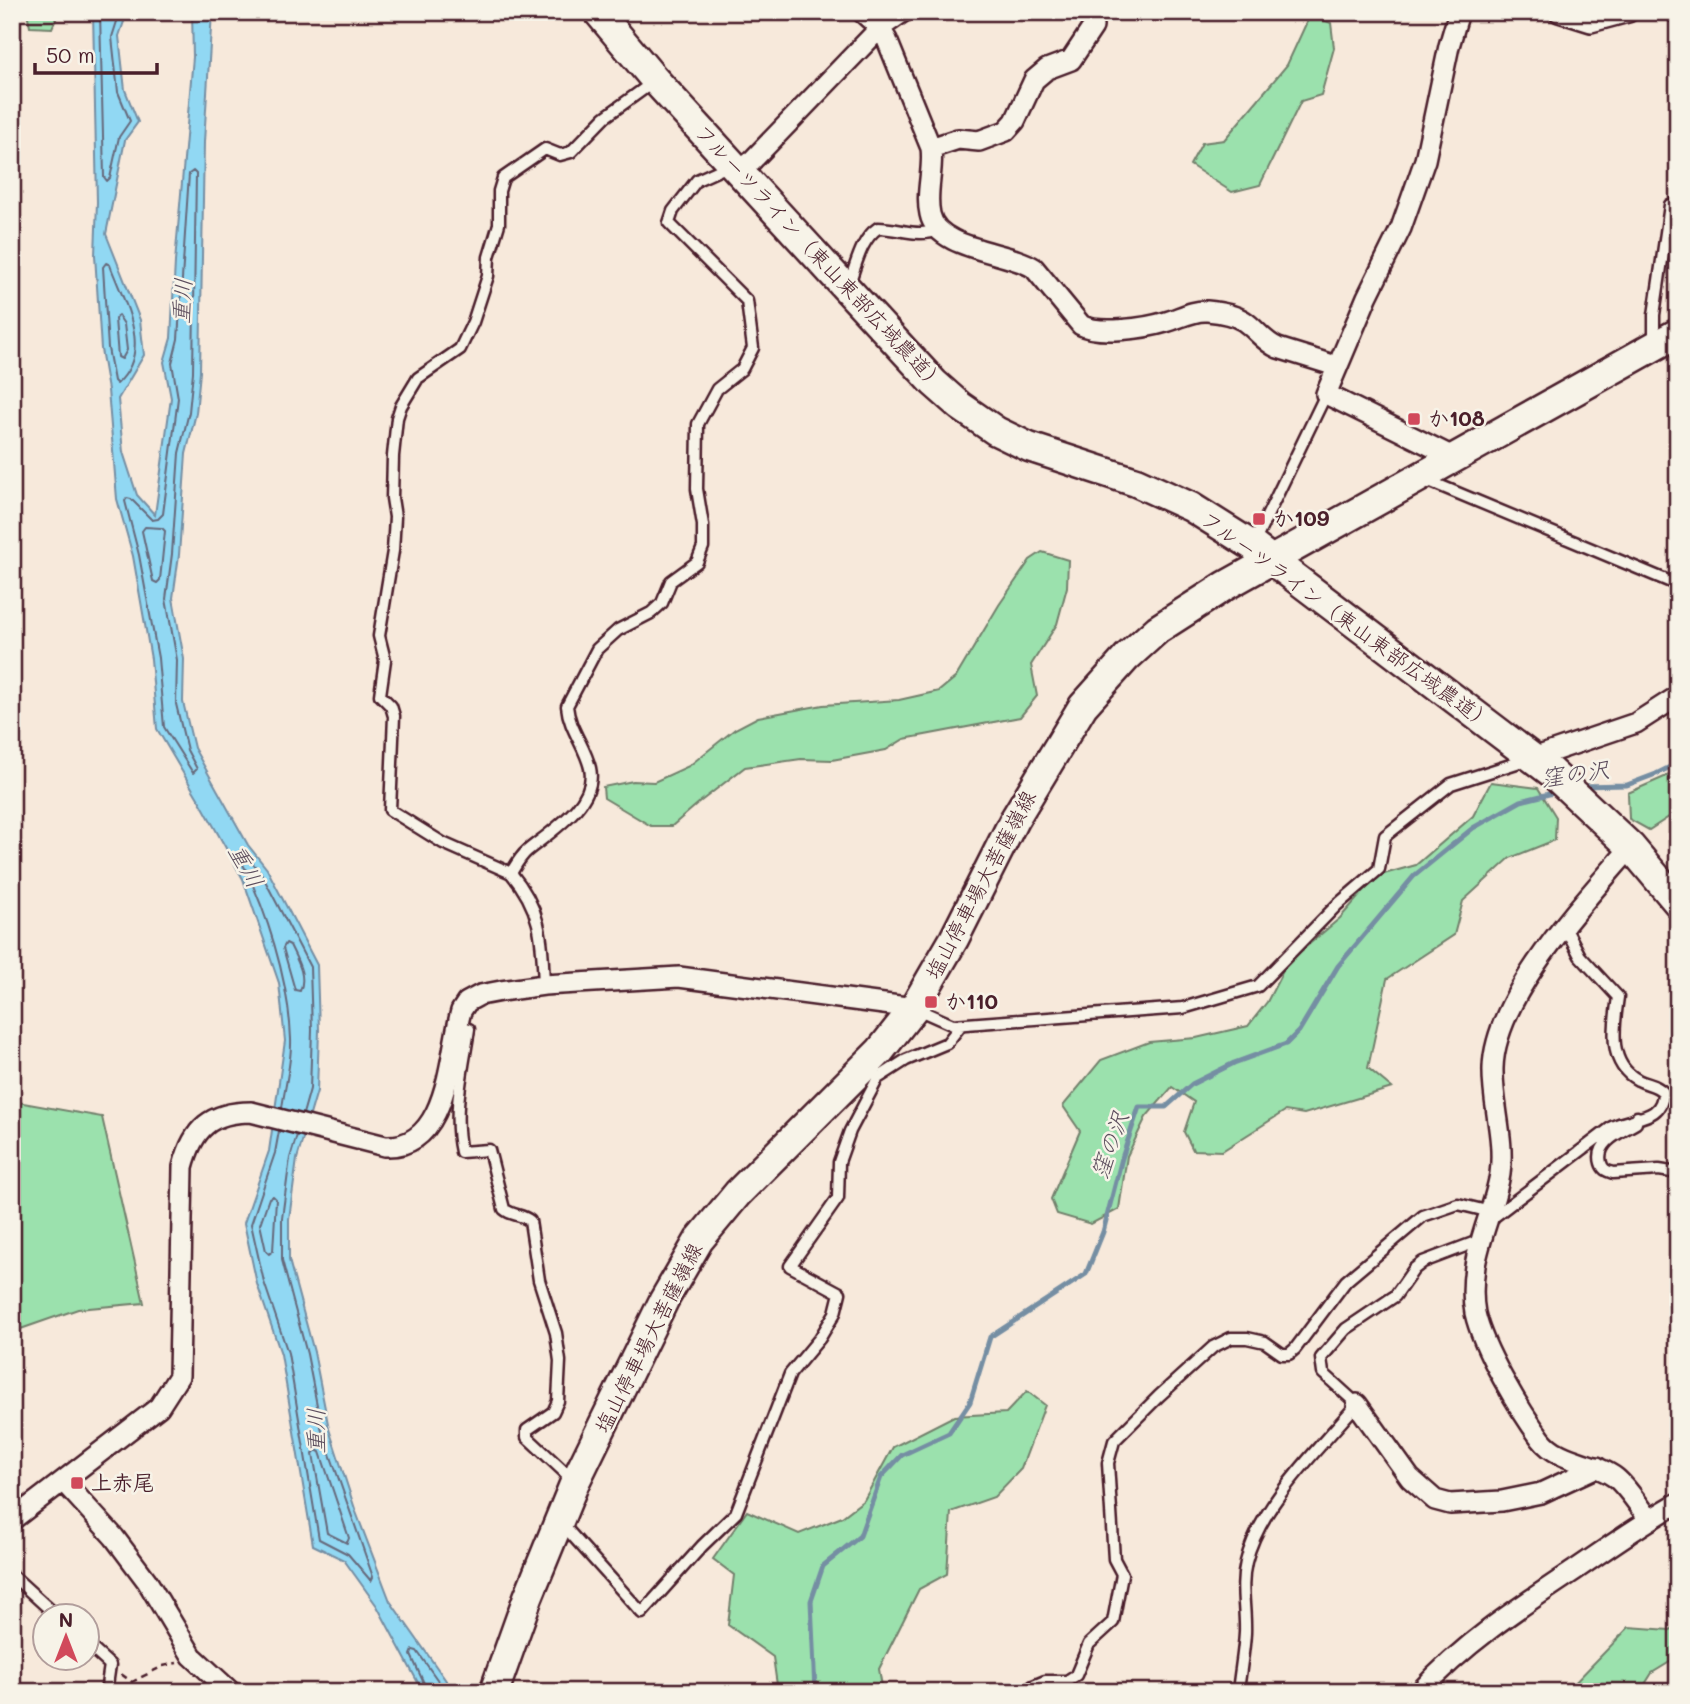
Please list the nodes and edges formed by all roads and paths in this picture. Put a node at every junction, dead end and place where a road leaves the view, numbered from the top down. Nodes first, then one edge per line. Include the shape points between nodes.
1 (597, 12) edge
2 (862, 12) edge
3 (903, 12) edge
4 (1092, 12) edge
5 (1459, 12) edge
6 (1559, 12) edge
7 (1628, 12) edge
8 (880, 28) junction
9 (655, 80) junction
10 (931, 148) junction
11 (737, 168) junction
12 (1678, 204) edge
13 (939, 230) junction
14 (847, 289) junction
15 (1666, 339) edge
16 (1336, 366) junction
17 (1326, 394) junction
18 (1455, 458) junction
19 (1420, 477) junction
20 (1261, 553) junction
21 (1678, 584) edge
22 (1678, 696) edge
23 (1542, 765) junction
24 (1631, 847) junction
25 (511, 873) junction
26 (1678, 903) edge
27 (1564, 925) junction
28 (544, 985) junction
29 (914, 1008) junction
30 (457, 1025) junction
31 (961, 1025) junction
32 (1637, 1117) junction
33 (1678, 1173) edge
34 (1487, 1224) junction
35 (1357, 1404) junction
36 (1597, 1467) junction
37 (64, 1482) junction
38 (575, 1482) junction
39 (1678, 1503) edge
40 (1649, 1519) junction
41 (12, 1520) edge
42 (558, 1520) junction
43 (12, 1575) edge
44 (42, 1602) edge
45 (192, 1656) junction
46 (102, 1658) edge
47 (110, 1665) junction
48 (498, 1681) edge
49 (106, 1692) edge
50 (231, 1692) edge
51 (1032, 1692) edge
52 (1238, 1692) edge
53 (1420, 1692) edge

1 - 9 main road, フルーツライン（東山東部広域農道）
2 - 8 street
3 - 8 street
4 - 10 street via 1093,27 1071,60 1034,80 1006,131 979,141 958,139
5 - 16 street via 1425,160 1401,228
6 - 7 street via 1591,22
8 - 10 street
8 - 11 street
9 - 11 main road, フルーツライン（東山東部広域農道）
9 - 25 lane via 605,117 571,152 560,155 545,149 503,177 499,224 473,322 460,349 418,378 397,418 392,498 396,517 379,636 386,660 380,695 394,716 390,810 443,843
10 - 13 street via 930,216
11 - 14 main road, フルーツライン（東山東部広域農道）
11 - 25 lane via 696,180 669,223 747,301 752,330 753,348 742,369 717,389 698,424 697,489 703,547 697,562 671,582 662,603 597,649 567,706 590,768 589,789 556,830 524,853
12 - 15 lane via 1670,205 1654,315
13 - 14 lane via 915,234 878,228 865,243
13 - 16 street via 960,243 1034,268 1087,329 1126,329 1208,311 1245,321 1278,348
14 - 20 main road, フルーツライン（東山東部広域農道） via 934,383 996,431 1191,507
15 - 18 main road, 塩山停車場大菩薩嶺線
16 - 17 street
17 - 18 street
17 - 20 lane
18 - 19 main road, 塩山停車場大菩薩嶺線
19 - 20 main road, 塩山停車場大菩薩嶺線
19 - 21 lane
20 - 23 main road, フルーツライン（東山東部広域農道）
20 - 29 main road, 塩山停車場大菩薩嶺線 via 1158,629 1083,706 1014,820
22 - 23 street via 1636,723
23 - 24 main road, フルーツライン（東山東部広域農道）
23 - 31 lane via 1451,784 1385,836 1379,869 1258,986 1183,1007
24 - 26 main road, フルーツライン（東山東部広域農道）
24 - 27 street
25 - 28 lane via 527,891 542,936
27 - 32 lane via 1580,956 1618,997 1616,1055 1637,1080 1663,1092 1661,1107 1654,1114
27 - 34 street via 1532,970 1496,1044 1494,1095 1501,1163
28 - 29 street via 698,978
28 - 30 street via 480,996 467,1002
29 - 31 lane
29 - 38 main road, 塩山停車場大菩薩嶺線 via 880,1051 738,1193 699,1240 664,1300
30 - 37 street via 446,1089 436,1113 421,1135 397,1147 251,1112 232,1112 207,1123 192,1141 183,1167 178,1376 159,1407
30 - 38 lane via 469,1029 457,1105 461,1152 489,1150 504,1209 530,1221 540,1280 556,1333 558,1401 553,1412 527,1430 527,1437
31 - 42 lane via 947,1043 906,1059 878,1078 850,1132 839,1162 838,1198 790,1266 840,1293 835,1313 790,1374 736,1513 642,1613
32 - 33 lane via 1636,1123 1602,1148 1602,1166 1613,1173
32 - 34 lane via 1612,1127
34 - 35 lane via 1414,1269 1395,1296 1346,1329 1326,1350 1321,1358 1323,1373
34 - 36 street via 1475,1264 1473,1291 1481,1334 1543,1442 1564,1456
34 - 51 lane via 1458,1204 1423,1216 1346,1281 1289,1354 1265,1342 1231,1338 1204,1355 1114,1441 1108,1463 1114,1559 1122,1574 1114,1622 1089,1644 1076,1675 1067,1681 1045,1681 1033,1686
35 - 36 street via 1410,1479 1435,1500 1450,1504 1541,1493
35 - 52 lane via 1294,1477 1256,1536 1243,1586 1245,1632
36 - 40 street via 1617,1479
37 - 41 street
37 - 45 street via 139,1570
38 - 42 main road, 塩山停車場大菩薩嶺線
39 - 40 street
40 - 53 street via 1511,1613
42 - 48 main road, 塩山停車場大菩薩嶺線
43 - 44 lane
45 - 47 path via 132,1682
45 - 50 street
46 - 47 lane
47 - 49 lane

